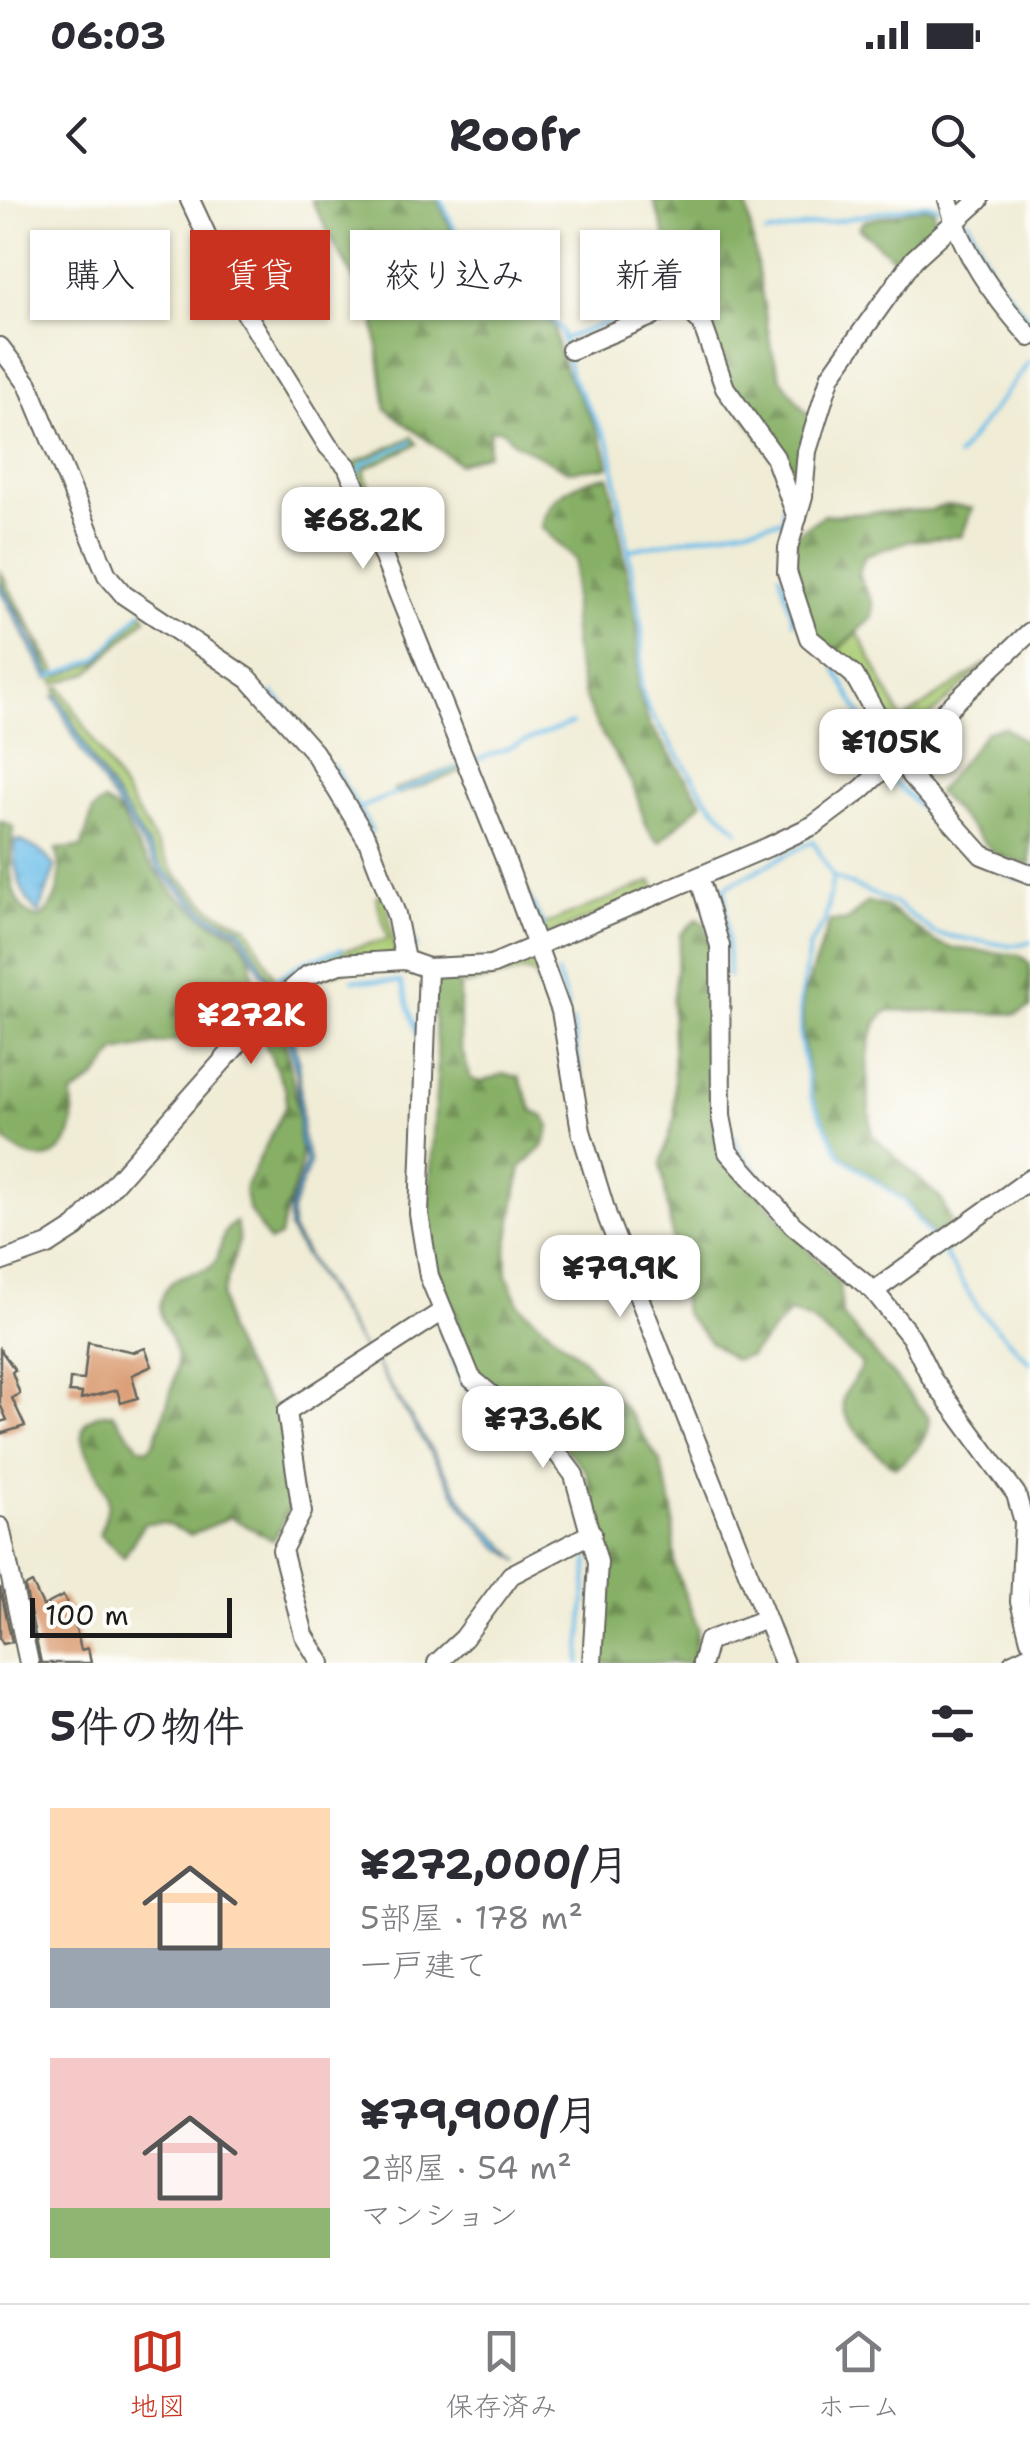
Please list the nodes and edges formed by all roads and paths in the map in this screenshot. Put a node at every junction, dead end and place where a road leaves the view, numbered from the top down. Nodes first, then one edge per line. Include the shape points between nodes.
1 (190, 200) edge
2 (948, 200) edge
3 (979, 200) edge
4 (954, 221) junction
5 (1030, 337) edge
6 (0, 347) edge
7 (571, 350) dead end
8 (798, 518) junction
9 (1030, 632) edge
10 (897, 757) junction
11 (1030, 874) edge
12 (699, 877) junction
13 (538, 948) junction
14 (405, 960) junction
15 (428, 968) junction
16 (1030, 1179) edge
17 (0, 1262) edge
18 (874, 1291) junction
19 (444, 1311) junction
20 (0, 1527) edge
21 (592, 1533) junction
22 (766, 1619) junction
23 (1030, 1640) edge
24 (1030, 1655) edge
25 (28, 1663) edge
26 (321, 1663) edge
27 (437, 1663) edge
28 (592, 1663) edge
29 (702, 1663) edge
30 (784, 1663) edge
31 (1012, 1663) edge

1 - 13 street via 233,292 347,466
2 - 4 street
3 - 4 street
4 - 5 street via 994,296
4 - 8 street via 914,259 831,375 808,451
6 - 14 street via 28,384 107,575 124,595 262,690 338,785 382,872
7 - 8 street via 682,304 702,324 725,388 775,457
8 - 10 street via 787,560 796,609 809,638 854,676
9 - 10 street
10 - 11 street via 982,854
10 - 12 street via 814,824
12 - 13 street
12 - 18 street via 720,946 721,1129 728,1152 794,1224
13 - 15 street via 490,965
13 - 22 street via 561,1011 581,1131 608,1219
14 - 15 street
14 - 17 street via 340,964 308,975 268,1010 76,1227
15 - 19 street via 419,1214
16 - 18 street
18 - 23 street via 1020,1502 1020,1602
19 - 21 street via 471,1378 569,1465
19 - 26 street via 287,1412 302,1512 282,1550 304,1635
20 - 25 street
21 - 27 street via 511,1575
21 - 28 street via 598,1562
22 - 29 street via 708,1641
22 - 30 street
24 - 31 street

